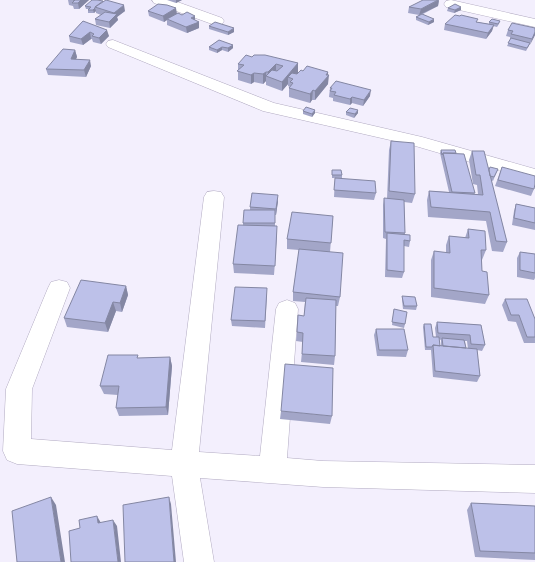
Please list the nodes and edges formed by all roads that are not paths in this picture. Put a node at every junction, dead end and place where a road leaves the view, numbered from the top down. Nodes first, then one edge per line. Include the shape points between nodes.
1 (159, 0) edge
2 (451, 4) edge
3 (217, 21) edge
4 (535, 23) edge
5 (113, 44) dead end
6 (535, 175) edge
7 (214, 197) dead end
8 (60, 288) dead end
9 (287, 309) dead end
10 (184, 463) junction
11 (272, 471) junction
12 (535, 479) edge
13 (199, 562) edge

1 - 3 street
2 - 4 street
5 - 6 street via 269,107 416,141
7 - 10 street
8 - 10 street via 19,389 17,451
9 - 11 street
10 - 11 street
10 - 13 street
11 - 12 street

